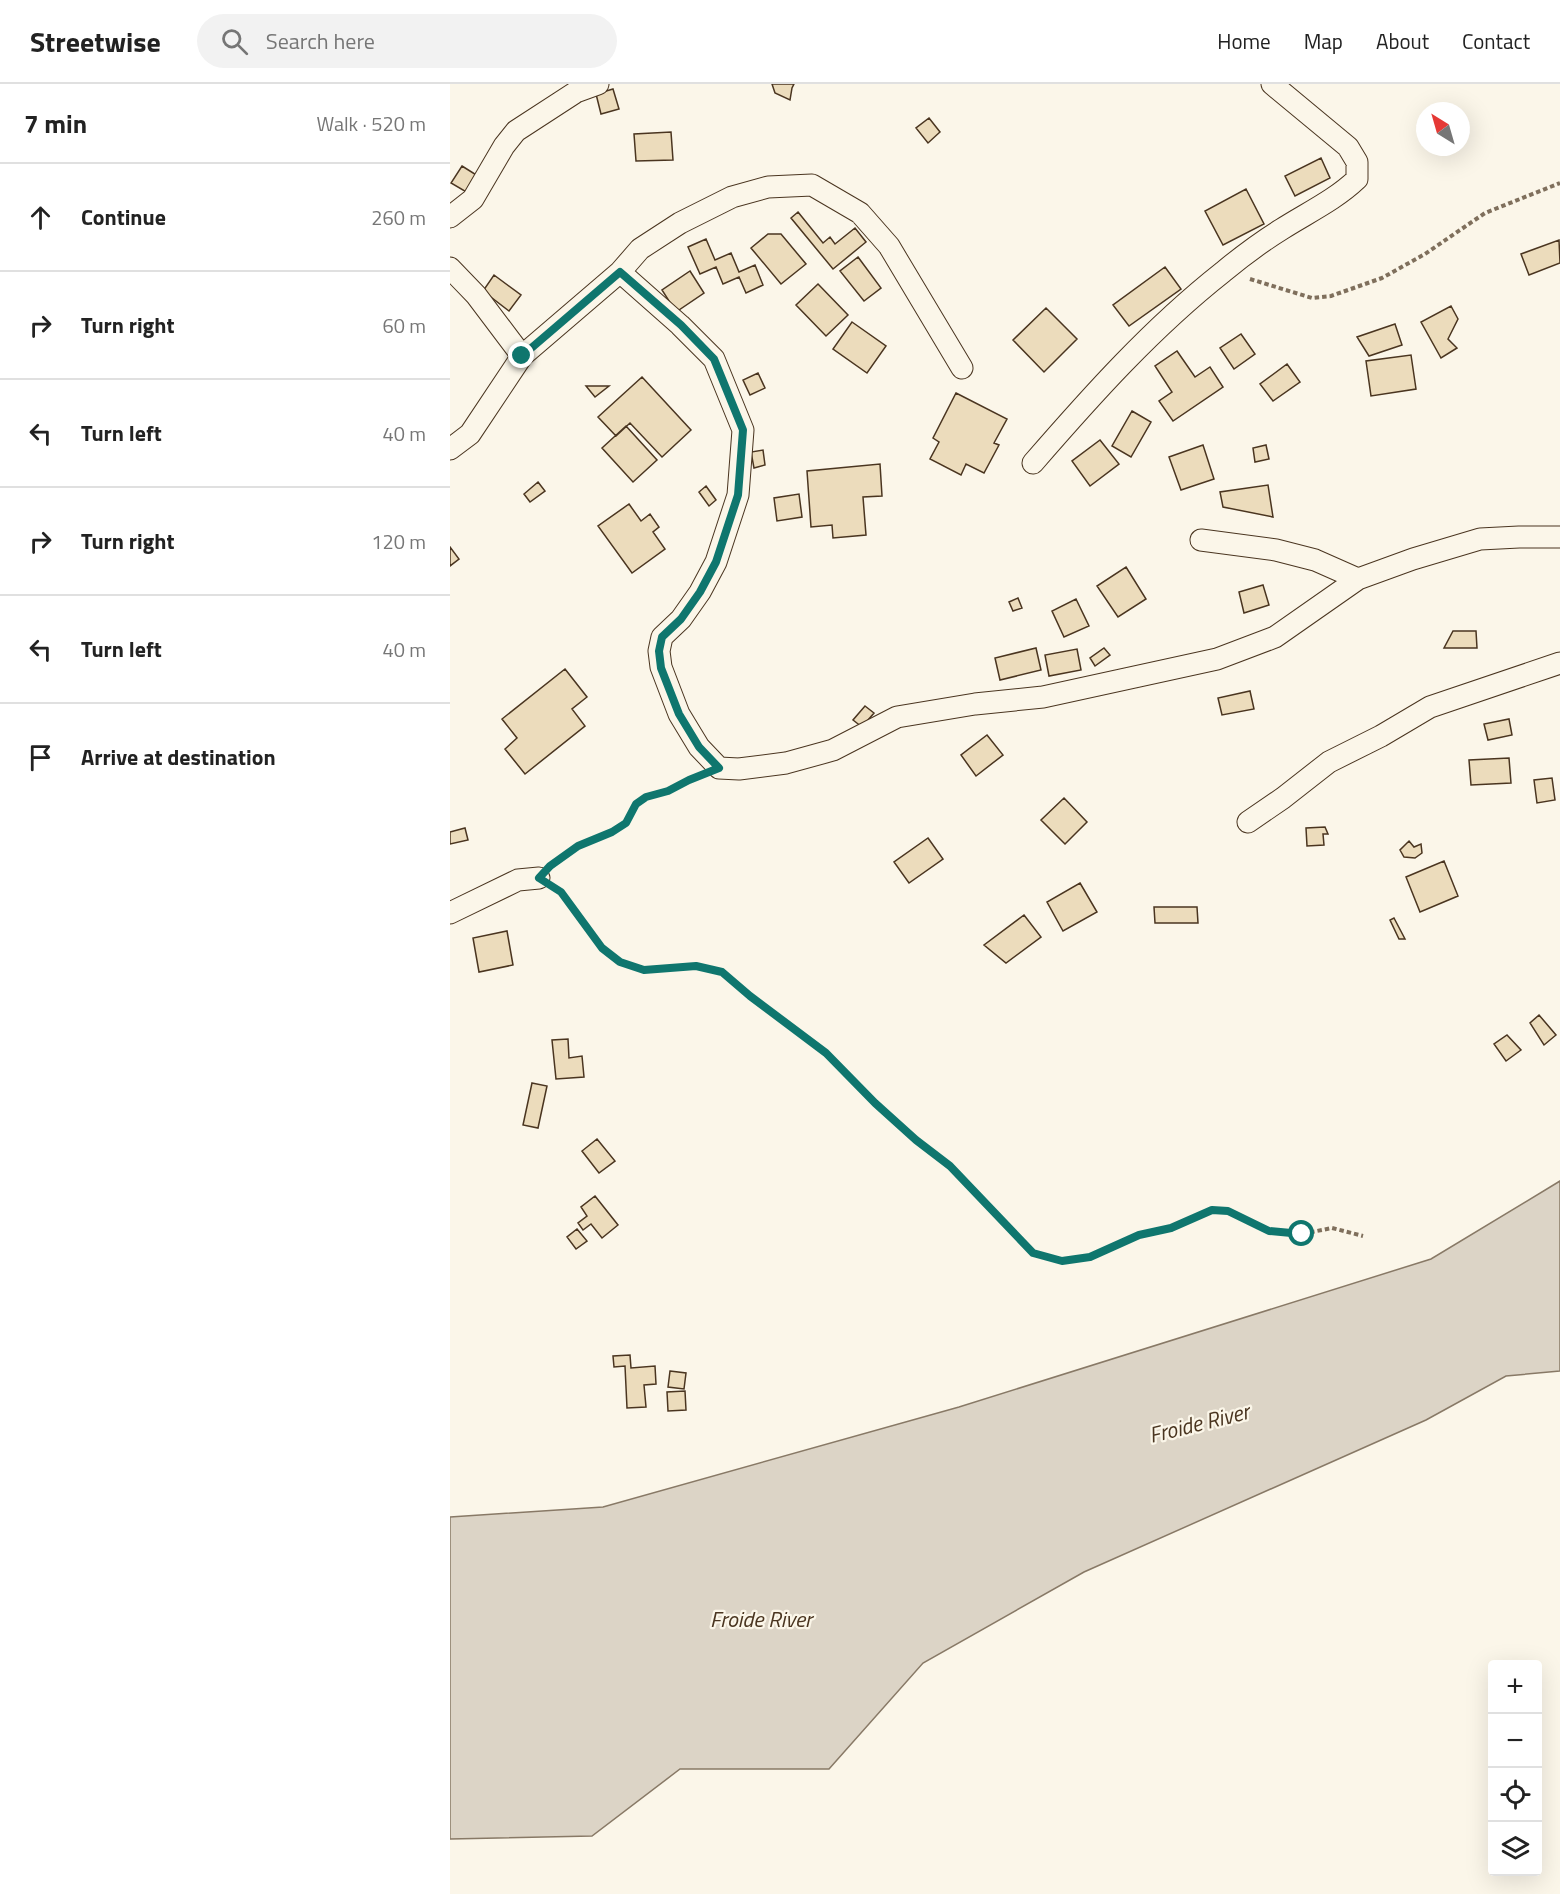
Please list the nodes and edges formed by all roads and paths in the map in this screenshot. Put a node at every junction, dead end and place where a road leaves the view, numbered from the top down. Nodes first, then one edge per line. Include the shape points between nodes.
1 (598, 84) edge
2 (1272, 84) edge
3 (1560, 183) edge
4 (450, 217) edge
5 (450, 268) edge
6 (620, 272) junction
7 (1223, 272) junction
8 (522, 356) junction
9 (962, 368) dead end
10 (450, 449) edge
11 (1033, 463) dead end
12 (1560, 537) edge
13 (1201, 540) dead end
14 (1358, 579) junction
15 (1560, 663) edge
16 (719, 768) junction
17 (1248, 822) dead end
18 (539, 878) junction
19 (450, 914) edge
20 (1363, 1236) dead end

1 - 4 street via 576,92 516,131 473,199
2 - 7 street via 1348,147 1356,162 1357,178 1343,192
3 - 7 path via 1485,213 1382,278 1331,296 1312,298
5 - 8 street via 477,295
6 - 8 street
6 - 9 street via 640,249 732,197 768,187 812,185 860,213 889,246
6 - 16 street via 714,359 743,430 738,495 716,562 681,619 662,637 659,651 661,668 679,714 699,747
7 - 11 street via 1164,322 1101,385
8 - 10 street via 470,435
12 - 14 street via 1480,539
13 - 14 street via 1276,549 1315,560
14 - 16 street via 1275,637 1217,659 1043,697 897,717 833,750 786,763
15 - 17 street via 1430,707 1329,762
16 - 18 path via 646,797 636,804 626,823 578,846
18 - 19 street via 518,880
18 - 20 path via 561,892 602,948 620,962 644,970 696,966 722,972 826,1053 875,1103 950,1166 1033,1253 1062,1261 1090,1257 1212,1210 1228,1211 1269,1231 1302,1234 1332,1228

